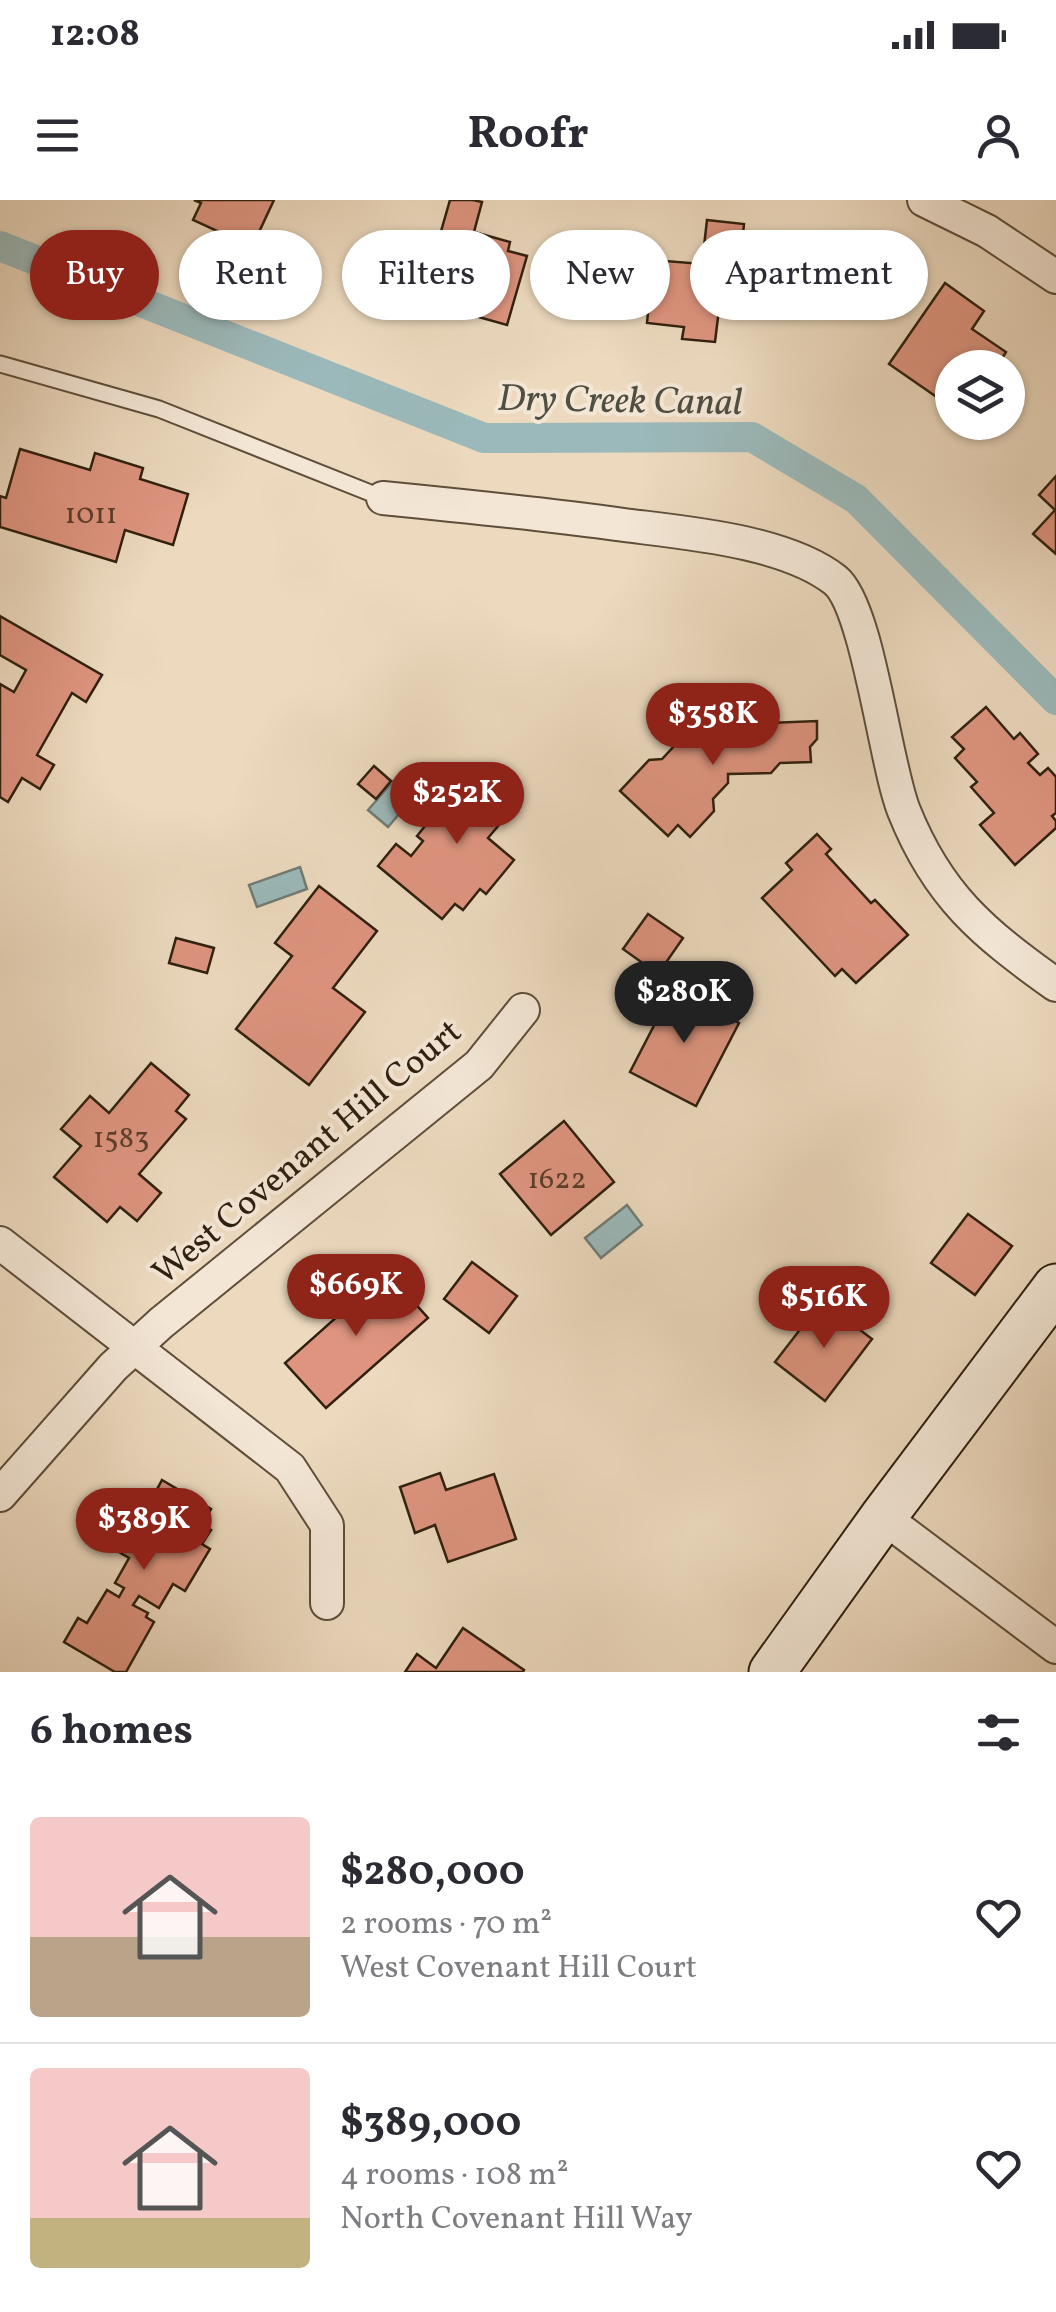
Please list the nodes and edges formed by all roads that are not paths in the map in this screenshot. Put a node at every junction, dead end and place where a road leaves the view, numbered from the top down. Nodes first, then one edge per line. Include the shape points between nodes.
1 (924, 200) edge
2 (1056, 278) edge
3 (0, 364) edge
4 (383, 498) joint
5 (1056, 984) edge
6 (523, 1010) dead end
7 (0, 1243) edge
8 (1056, 1287) edge
9 (134, 1347) junction
10 (0, 1495) edge
11 (883, 1517) junction
12 (328, 1604) dead end
13 (1056, 1647) edge
14 (772, 1672) edge

1 - 2 street via 987,231
3 - 4 lane via 160,409
4 - 5 street via 677,532 808,563 839,583 861,636 903,808 926,856 974,922
6 - 9 street, West Covenant Hill Court via 480,1065
7 - 9 street
8 - 11 main road
9 - 10 street, West Covenant Hill Court
9 - 12 street via 290,1468 327,1525
11 - 13 street
11 - 14 main road

